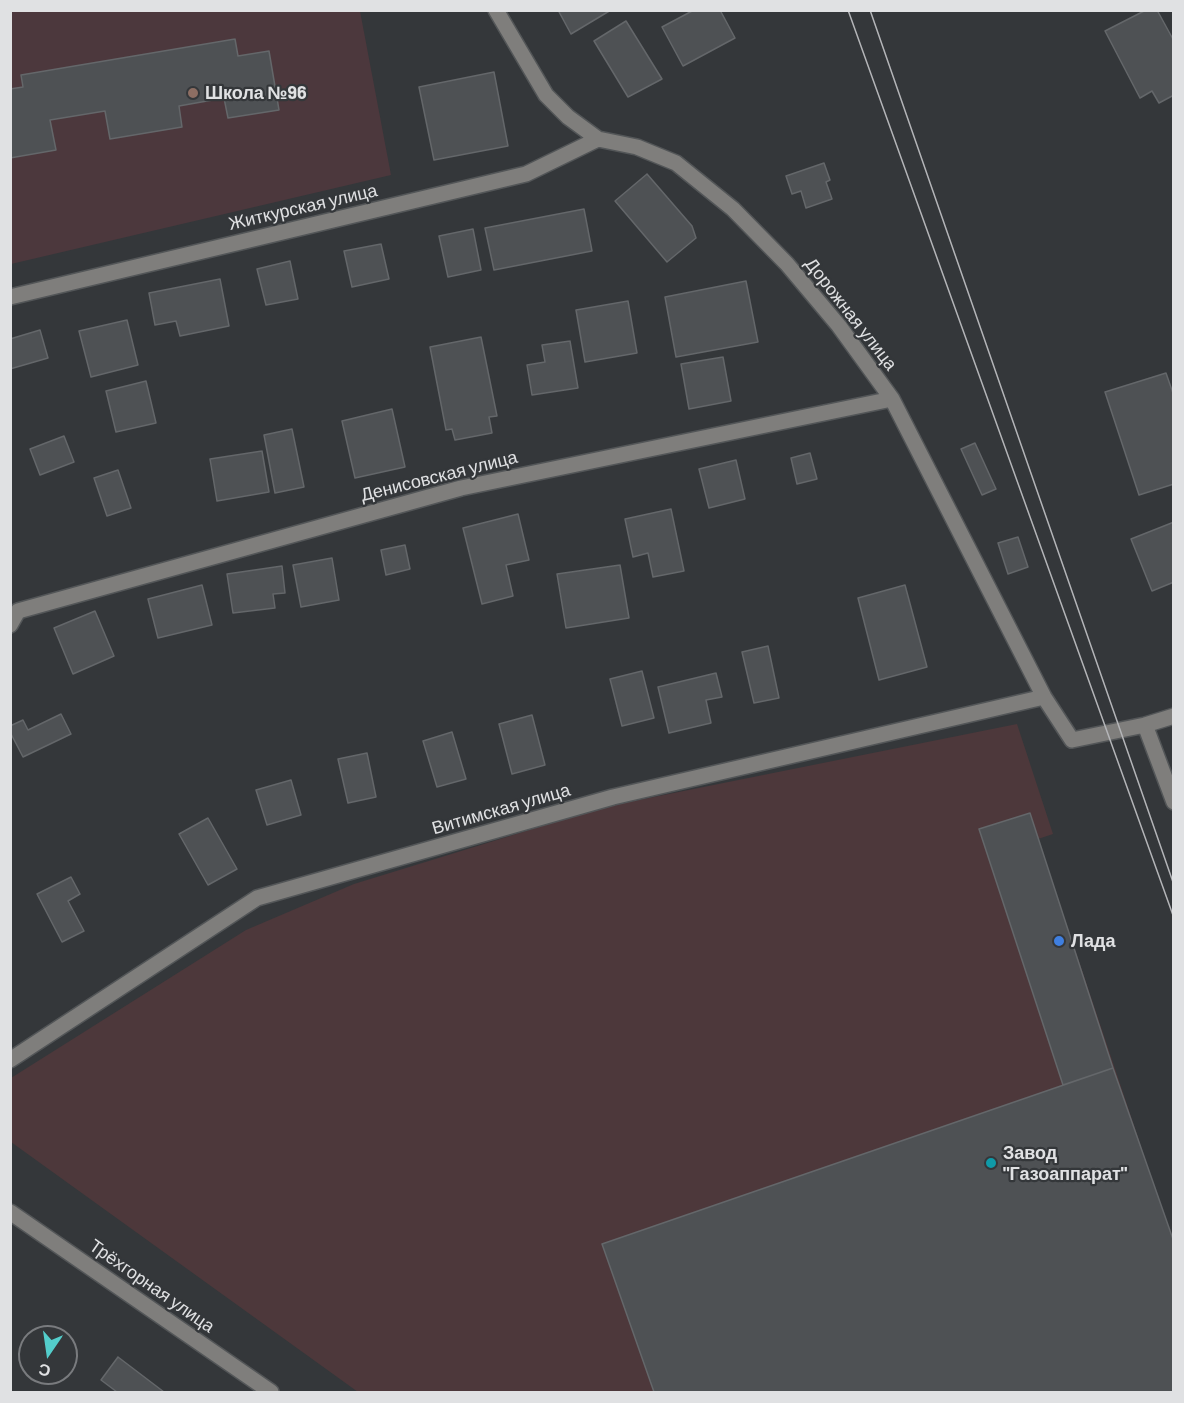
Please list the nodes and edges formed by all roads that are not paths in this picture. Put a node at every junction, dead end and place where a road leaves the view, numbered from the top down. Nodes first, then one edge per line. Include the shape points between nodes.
1 (496, 10) edge
2 (598, 139) junction
3 (10, 297) edge
4 (892, 399) junction
5 (14, 605) edge
6 (10, 625) edge
7 (1044, 697) junction
8 (1173, 716) edge
9 (1145, 725) junction
10 (1173, 802) edge
11 (10, 1060) edge
12 (10, 1212) edge
13 (272, 1392) edge

1 - 2 street, Дорожная улица via 546,95
2 - 3 street, Житкурская улица via 526,174
2 - 4 street, Дорожная улица via 637,147 676,163 733,209 832,317
4 - 5 street, Денисовская улица via 460,488
4 - 7 street, Дорожная улица
5 - 6 street, Денисовская улица
7 - 9 street, Дорожная улица via 1072,740
7 - 11 street, Витимская улица via 613,797 257,898
8 - 9 street
9 - 10 street
12 - 13 street, Трёхгорная улица

